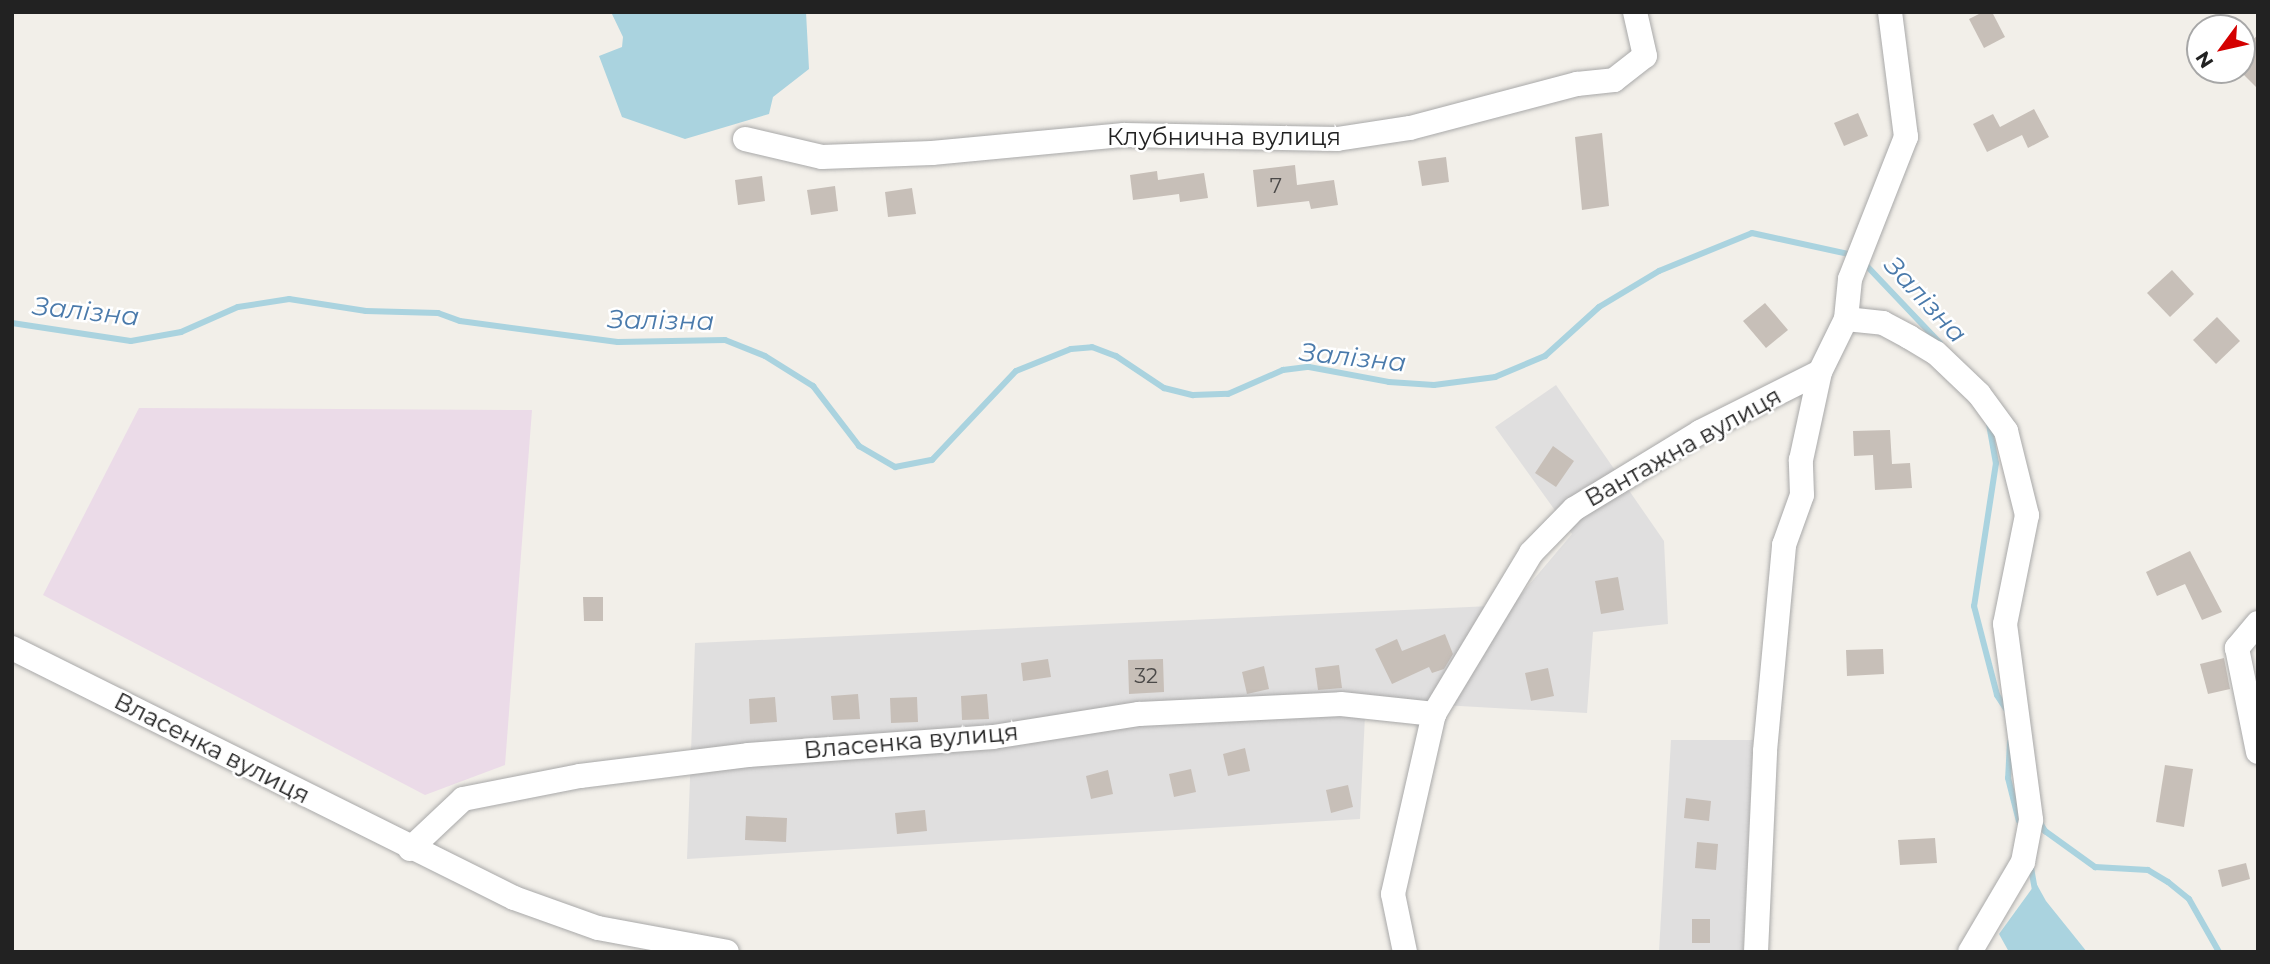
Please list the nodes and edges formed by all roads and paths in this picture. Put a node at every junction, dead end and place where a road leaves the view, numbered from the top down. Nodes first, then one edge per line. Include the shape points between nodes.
1 (1635, 12) edge
2 (1889, 12) edge
3 (745, 139) dead end
4 (1846, 318) junction
5 (1820, 372) junction
6 (2258, 623) edge
7 (12, 648) edge
8 (1434, 714) junction
9 (2258, 752) edge
10 (415, 851) junction
11 (727, 952) edge
12 (1405, 952) edge
13 (1756, 952) edge
14 (1970, 952) edge

1 - 3 street, Клубнична вулиця via 1645,56 1614,80 1577,84 1410,128 1337,139 1124,135 932,153 822,157
2 - 4 street, Вантажна вулиця via 1906,137 1850,279
4 - 5 street, Вантажна вулиця
4 - 14 street via 1883,323 1909,337 1936,353 1979,394 2006,431 2026,515 2005,624 2031,820 2023,862
5 - 8 street, Вантажна вулиця via 1700,432 1574,509 1531,553
5 - 13 street, Вантажна вулиця via 1801,460 1802,495 1784,545 1766,738
6 - 9 street via 2237,648
7 - 10 street, Власенка вулиця
8 - 10 street, Власенка вулиця via 1341,704 1139,714 993,737 748,755 580,776 463,799
8 - 12 street, Вантажна вулиця via 1393,894
10 - 11 street via 558,915 644,938

